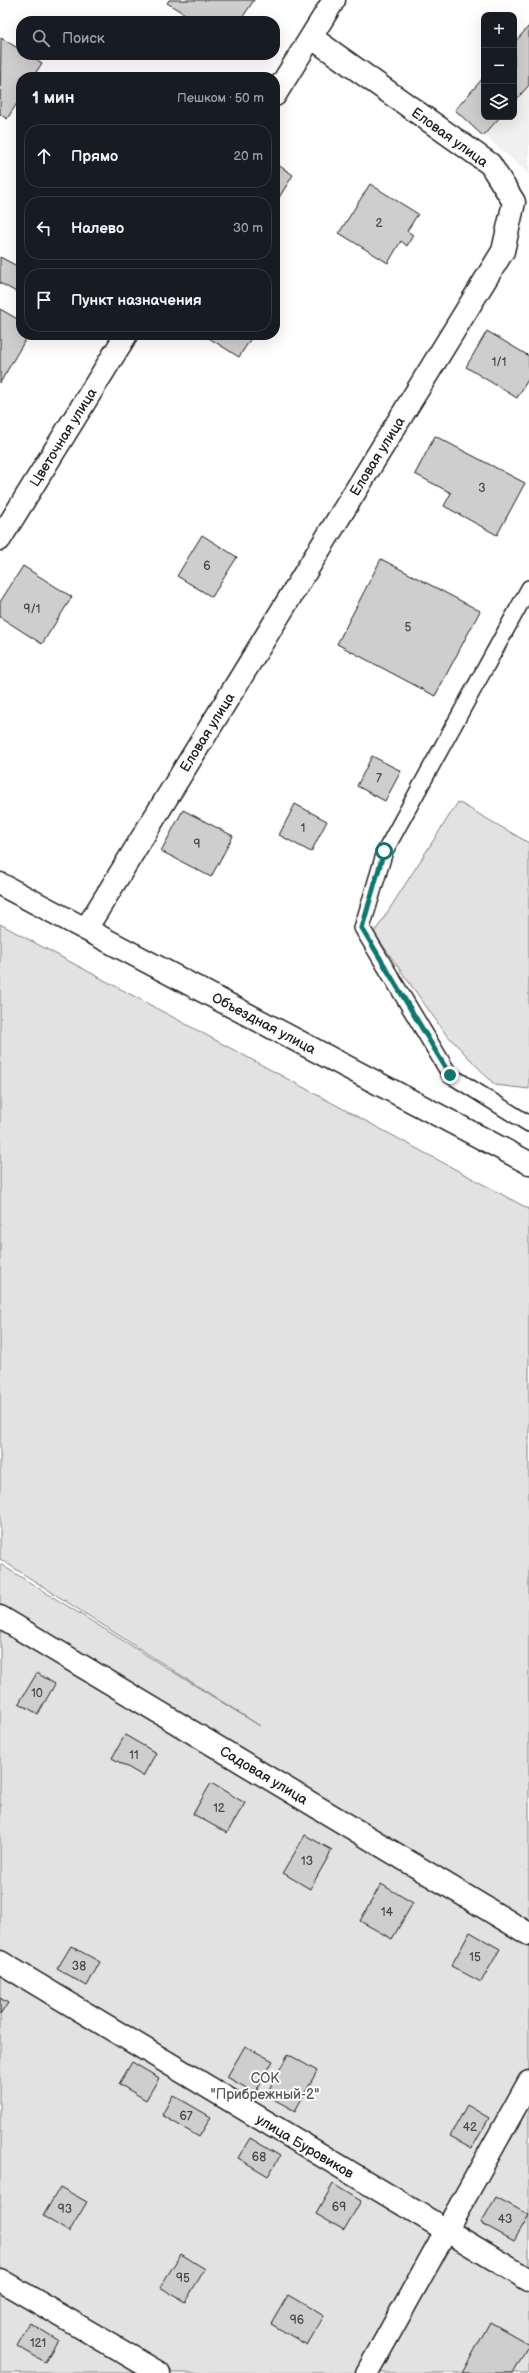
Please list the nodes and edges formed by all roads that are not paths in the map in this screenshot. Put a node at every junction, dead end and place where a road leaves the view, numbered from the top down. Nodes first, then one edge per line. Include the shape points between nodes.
1 (334, 0) edge
2 (311, 37) junction
3 (280, 87) edge
4 (123, 340) edge
5 (0, 539) edge
6 (529, 588) edge
7 (0, 884) edge
8 (86, 929) junction
9 (529, 1124) edge
10 (529, 1163) edge
11 (0, 1617) edge
12 (529, 1934) edge
13 (0, 1962) edge
14 (529, 2082) edge
15 (445, 2231) junction
16 (0, 2280) edge
17 (529, 2280) edge
18 (159, 2373) edge
19 (367, 2373) edge

1 - 2 street
2 - 3 street
2 - 8 street, Еловая улица via 490,164 514,202 503,251
4 - 5 street, Цветочная улица
6 - 9 lane via 384,851 362,928 450,1075
7 - 8 street, Объездная улица
8 - 10 street, Объездная улица
11 - 12 street, Садовая улица
13 - 15 street, улица Буровиков
14 - 15 street
15 - 17 street, улица Буровиков
15 - 19 street
16 - 18 street

